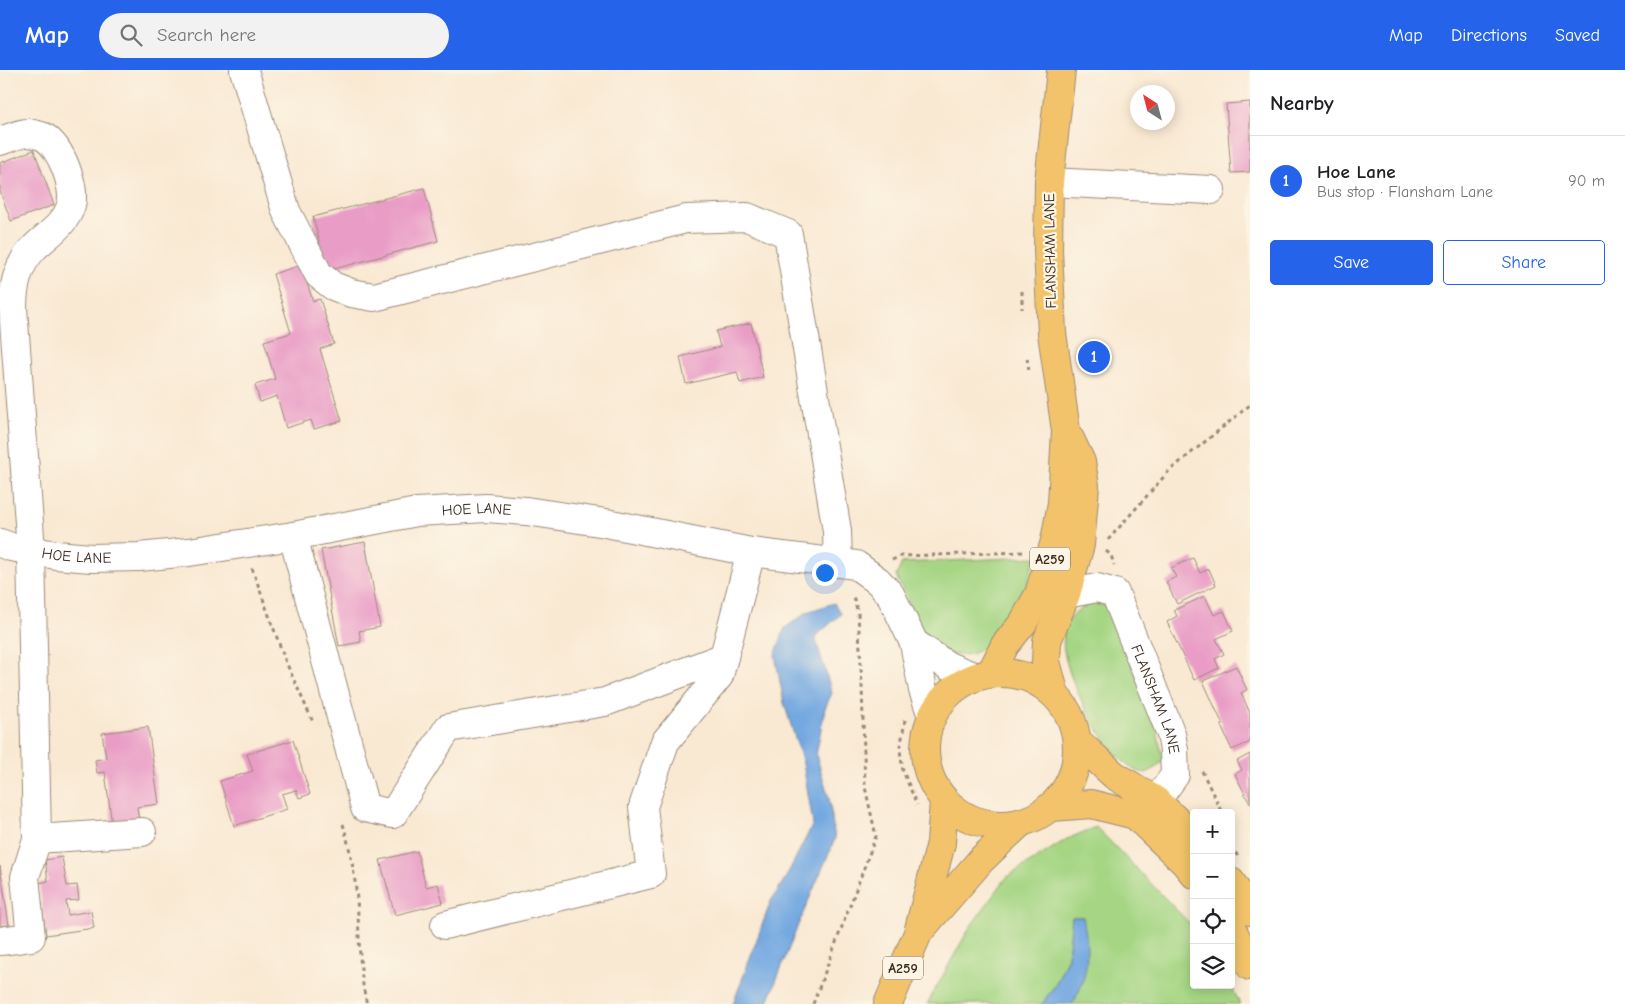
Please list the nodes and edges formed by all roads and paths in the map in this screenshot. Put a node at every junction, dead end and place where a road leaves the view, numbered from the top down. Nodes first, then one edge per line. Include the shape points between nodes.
1 (244, 70) edge
2 (1061, 70) edge
3 (0, 141) edge
4 (1049, 182) junction
5 (1211, 190) dead end
6 (1250, 405) edge
7 (1066, 431) junction
8 (293, 536) junction
9 (0, 543) edge
10 (246, 543) junction
11 (1102, 547) dead end
12 (31, 550) junction
13 (751, 552) junction
14 (1028, 552) dead end
15 (838, 563) junction
16 (886, 563) dead end
17 (852, 589) dead end
18 (1066, 594) junction
19 (914, 643) junction
20 (724, 657) junction
21 (983, 675) junction
22 (1055, 695) junction
23 (932, 716) junction
24 (315, 726) dead end
25 (1077, 741) junction
26 (944, 801) junction
27 (1156, 801) junction
28 (1051, 807) junction
29 (341, 817) dead end
30 (1020, 823) junction
31 (142, 832) dead end
32 (1190, 833) edge
33 (37, 839) junction
34 (1190, 869) edge
35 (1235, 888) edge
36 (1250, 911) edge
37 (445, 925) dead end
38 (918, 933) junction
39 (1235, 935) edge
40 (0, 941) edge
41 (1250, 966) edge
42 (367, 1004) edge
43 (813, 1004) edge
44 (888, 1004) edge

1 - 15 street via 286,211 319,275 333,286 351,293 374,297 686,219 746,217 788,234 837,531
2 - 4 main road, FLANSHAM LANE / A259
3 - 12 street via 28,133 44,137 61,156 72,188 71,206 63,221 32,250 13,286
4 - 5 street
4 - 7 main road, FLANSHAM LANE / A259 via 1052,333
6 - 11 path via 1169,471
7 - 18 main road, FLANSHAM LANE / A259 via 1081,462 1084,486 1080,545
7 - 21 main road, FLANSHAM LANE / A259 via 1062,503 1055,541 1039,594 1023,623
8 - 10 street, HOE LANE
8 - 13 street, HOE LANE via 417,512 486,508 606,523
8 - 20 street via 365,808 393,814 448,728 605,702
9 - 12 street, HOE LANE
10 - 12 street, HOE LANE via 189,552 91,558
10 - 24 path via 285,660
12 - 33 street
13 - 15 street, HOE LANE
13 - 20 street
14 - 16 path via 901,556
15 - 19 street, HOE LANE via 856,565 878,581 890,594
17 - 43 path via 858,622 865,787 876,836
18 - 22 main road, FLANSHAM LANE / A259 via 1047,640 1046,662
18 - 27 street, FLANSHAM LANE via 1097,588 1115,593 1171,734 1175,775
19 - 21 street, HOE LANE via 948,666
19 - 23 street, HOE LANE via 923,690
20 - 37 street via 719,676 665,742 643,807 651,874
21 - 22 main road via 1014,674 1036,682
21 - 23 main road via 957,687 942,700
22 - 25 main road via 1066,709
23 - 26 main road via 925,738 925,760 932,782
25 - 27 main road via 1114,775
25 - 28 main road via 1072,777
26 - 30 main road via 979,823 1000,826
26 - 38 main road, A259 via 941,843
27 - 32 main road
28 - 30 main road
28 - 34 main road via 1091,804 1135,815
29 - 42 path via 357,900 358,937
30 - 38 main road, A259 via 982,859
31 - 33 street
33 - 40 street via 25,877 31,937
35 - 36 main road
38 - 44 main road, A259
39 - 41 main road

